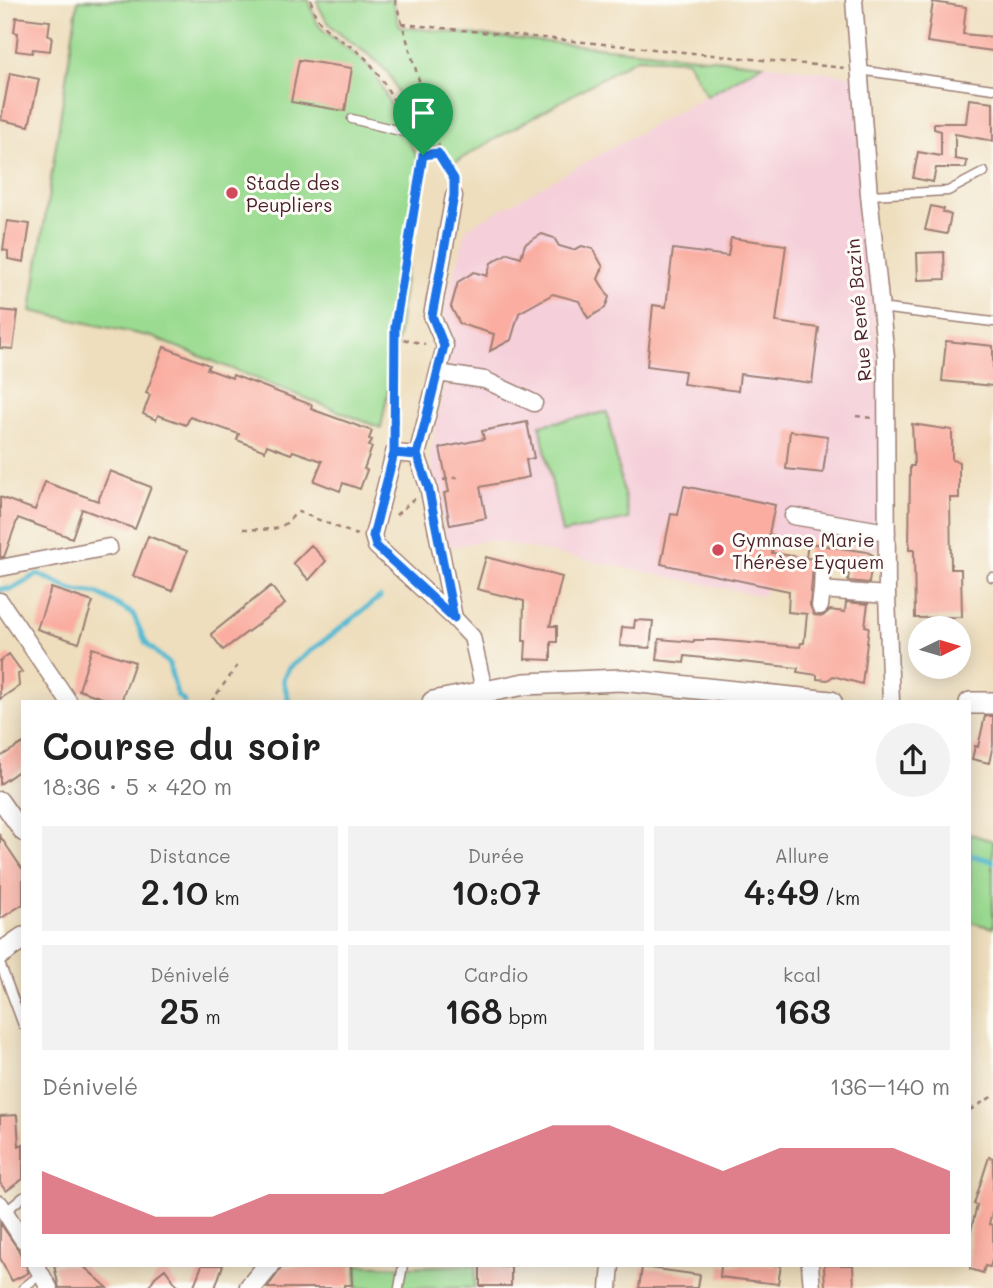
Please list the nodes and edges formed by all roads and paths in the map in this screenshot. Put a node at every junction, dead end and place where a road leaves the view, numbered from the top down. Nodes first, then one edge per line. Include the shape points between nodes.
1 (312, 0) edge
2 (395, 0) edge
3 (854, 0) edge
4 (402, 24) junction
5 (859, 70) junction
6 (993, 89) edge
7 (352, 120) dead end
8 (412, 134) junction
9 (438, 153) junction
10 (423, 155) junction
11 (985, 172) dead end
12 (869, 195) junction
13 (454, 196) joint
14 (880, 308) junction
15 (993, 322) edge
16 (394, 337) junction
17 (415, 342) dead end
18 (438, 373) junction
19 (534, 403) dead end
20 (394, 453) junction
21 (417, 455) junction
22 (793, 516) dead end
23 (243, 529) dead end
24 (887, 531) junction
25 (360, 537) dead end
26 (109, 547) dead end
27 (823, 567) dead end
28 (0, 568) edge
29 (887, 595) junction
30 (0, 601) edge
31 (454, 618) junction
32 (237, 666) dead end
33 (484, 690) junction
34 (68, 700) edge
35 (212, 700) edge
36 (442, 700) edge
37 (812, 700) edge
38 (891, 700) edge
39 (971, 703) edge
40 (993, 703) edge
41 (0, 800) edge
42 (21, 830) edge
43 (21, 939) edge
44 (0, 954) edge
45 (0, 963) edge
46 (21, 1020) edge
47 (993, 1096) edge
48 (971, 1109) edge
49 (21, 1198) edge
50 (3, 1208) edge
51 (21, 1237) edge
52 (267, 1267) edge
53 (403, 1267) edge
54 (611, 1267) edge
55 (810, 1267) edge
56 (42, 1276) edge
57 (23, 1288) edge
58 (250, 1288) edge
59 (399, 1288) edge
60 (610, 1288) edge
61 (812, 1288) edge

1 - 8 path via 313,12 326,31 367,60
2 - 4 path
3 - 5 street, Rue René Bazin
4 - 5 path
4 - 9 path
5 - 6 lane
5 - 12 street, Rue René Bazin
7 - 8 lane
8 - 10 path
9 - 10 path
9 - 13 path via 454,179
10 - 16 path
11 - 12 lane via 948,191
12 - 14 street, Rue René Bazin
13 - 18 street via 432,316 444,346
14 - 15 lane
14 - 24 street, Rue René Bazin via 886,357
16 - 17 path
16 - 20 path
18 - 19 street via 485,380
18 - 21 street
20 - 21 street
20 - 31 street via 373,536 376,546
21 - 31 street via 428,486
22 - 24 street
23 - 25 path via 269,530 299,512
24 - 29 street, Rue René Bazin
26 - 28 street
27 - 29 street via 821,598
29 - 38 street, Rue René Bazin
30 - 34 street
31 - 33 street via 472,637
32 - 35 path
33 - 36 street
33 - 37 street via 541,682 621,680
39 - 40 street
41 - 42 street
43 - 44 street
45 - 46 lane
47 - 48 path
49 - 50 lane
50 - 51 street
52 - 58 street
53 - 59 lane
54 - 60 street
55 - 61 street
56 - 57 lane

